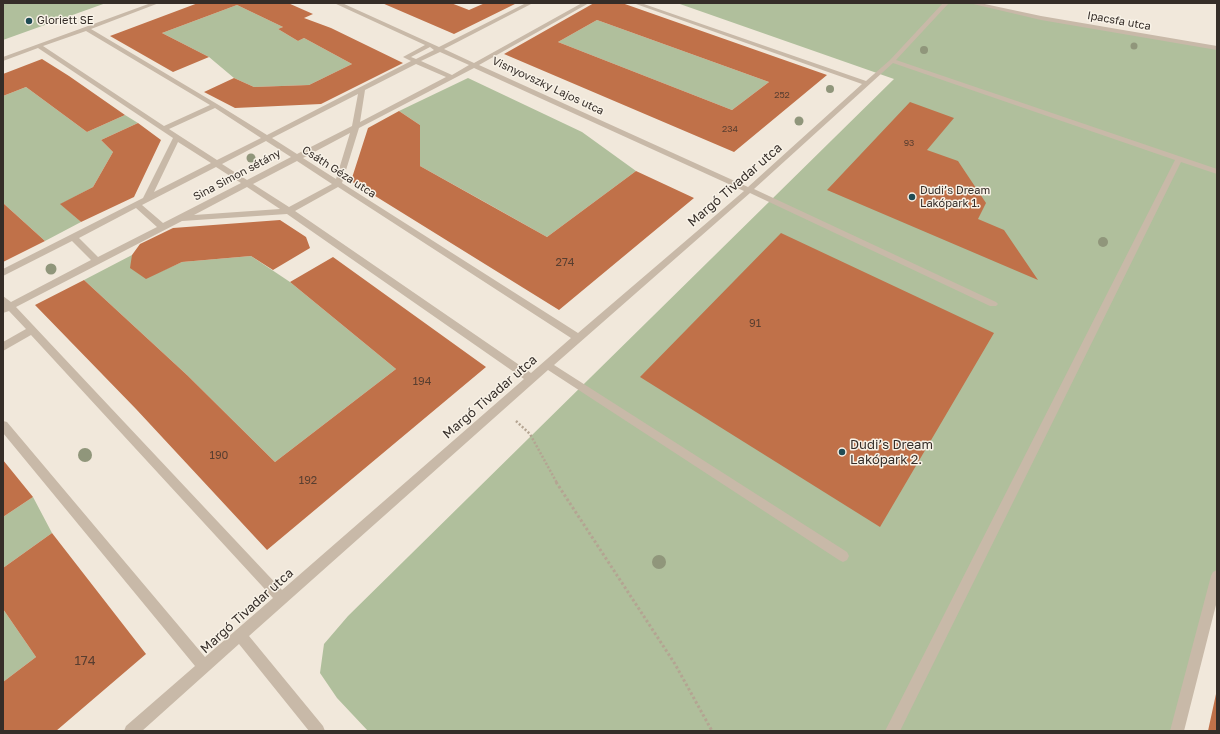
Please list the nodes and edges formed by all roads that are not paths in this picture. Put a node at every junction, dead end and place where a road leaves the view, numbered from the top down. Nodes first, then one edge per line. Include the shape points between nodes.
1 (156, 3) edge
2 (337, 3) edge
3 (530, 3) edge
4 (586, 3) edge
5 (636, 3) edge
6 (946, 3) edge
7 (972, 3) edge
8 (86, 28) junction
9 (430, 45) junction
10 (38, 46) junction
11 (1217, 48) edge
12 (441, 49) junction
13 (3, 59) edge
14 (892, 61) junction
15 (416, 62) junction
16 (475, 64) junction
17 (451, 77) junction
18 (867, 84) junction
19 (362, 89) junction
20 (215, 105) junction
21 (356, 126) junction
22 (164, 128) junction
23 (177, 137) junction
24 (266, 138) junction
25 (296, 157) junction
26 (1179, 159) junction
27 (216, 163) junction
28 (1217, 172) edge
29 (246, 182) junction
30 (338, 184) junction
31 (750, 190) junction
32 (147, 198) junction
33 (136, 204) junction
34 (289, 211) junction
35 (178, 218) junction
36 (162, 227) junction
37 (73, 237) junction
38 (97, 260) junction
39 (3, 272) edge
40 (3, 299) edge
41 (993, 304) dead end
42 (6, 308) edge
43 (32, 330) junction
44 (578, 338) junction
45 (3, 347) edge
46 (546, 365) junction
47 (531, 379) junction
48 (3, 425) edge
49 (843, 556) dead end
50 (1217, 576) edge
51 (281, 598) junction
52 (240, 635) junction
53 (204, 666) junction
54 (131, 731) edge
55 (318, 731) edge
56 (892, 731) edge
57 (1177, 731) edge

1 - 8 street
2 - 9 street, Visnyovszky Lajos utca
3 - 12 street, Sina Simon sétány
4 - 16 street, Sina Simon sétány
5 - 18 street
6 - 14 street, Margó Tivadar utca
7 - 11 street, Ipacsfa utca via 1041,18
8 - 10 street
8 - 20 street, Csáth Géza utca
9 - 12 street, Visnyovszky Lajos utca
9 - 15 street via 406,57
10 - 13 street
10 - 22 street
12 - 15 street, Sina Simon sétány
12 - 16 street, Visnyovszky Lajos utca
14 - 18 street, Margó Tivadar utca
14 - 26 street
15 - 17 street
15 - 19 street, Sina Simon sétány
16 - 17 street, Sina Simon sétány
16 - 31 street, Visnyovszky Lajos utca
17 - 21 street, Sina Simon sétány
18 - 31 street, Margó Tivadar utca
19 - 21 street
19 - 24 street, Sina Simon sétány
20 - 22 street
20 - 24 street, Csáth Géza utca
21 - 25 street, Sina Simon sétány
21 - 30 street
22 - 23 street
23 - 27 street
23 - 32 street
24 - 25 street, Csáth Géza utca
24 - 27 street, Sina Simon sétány
25 - 29 street, Sina Simon sétány
25 - 30 street, Csáth Géza utca
26 - 28 street
26 - 56 street
27 - 29 street
27 - 32 street, Sina Simon sétány
29 - 34 street
29 - 35 street, Sina Simon sétány
30 - 34 street
30 - 44 street, Csáth Géza utca
31 - 41 street, Visnyovszky Lajos utca
31 - 44 street, Margó Tivadar utca
32 - 33 street, Sina Simon sétány
33 - 36 street
33 - 37 street, Sina Simon sétány
34 - 35 street
34 - 47 street
35 - 36 street, Sina Simon sétány
36 - 38 street, Sina Simon sétány
37 - 38 street
37 - 39 street, Sina Simon sétány
38 - 42 street, Sina Simon sétány
40 - 42 street
42 - 43 street
43 - 45 street
43 - 51 street
44 - 46 street, Margó Tivadar utca
46 - 47 street, Margó Tivadar utca
46 - 49 street
47 - 51 street, Margó Tivadar utca
48 - 53 street
50 - 57 street
51 - 52 street, Margó Tivadar utca
52 - 53 street, Margó Tivadar utca
52 - 55 street
53 - 54 street, Margó Tivadar utca

